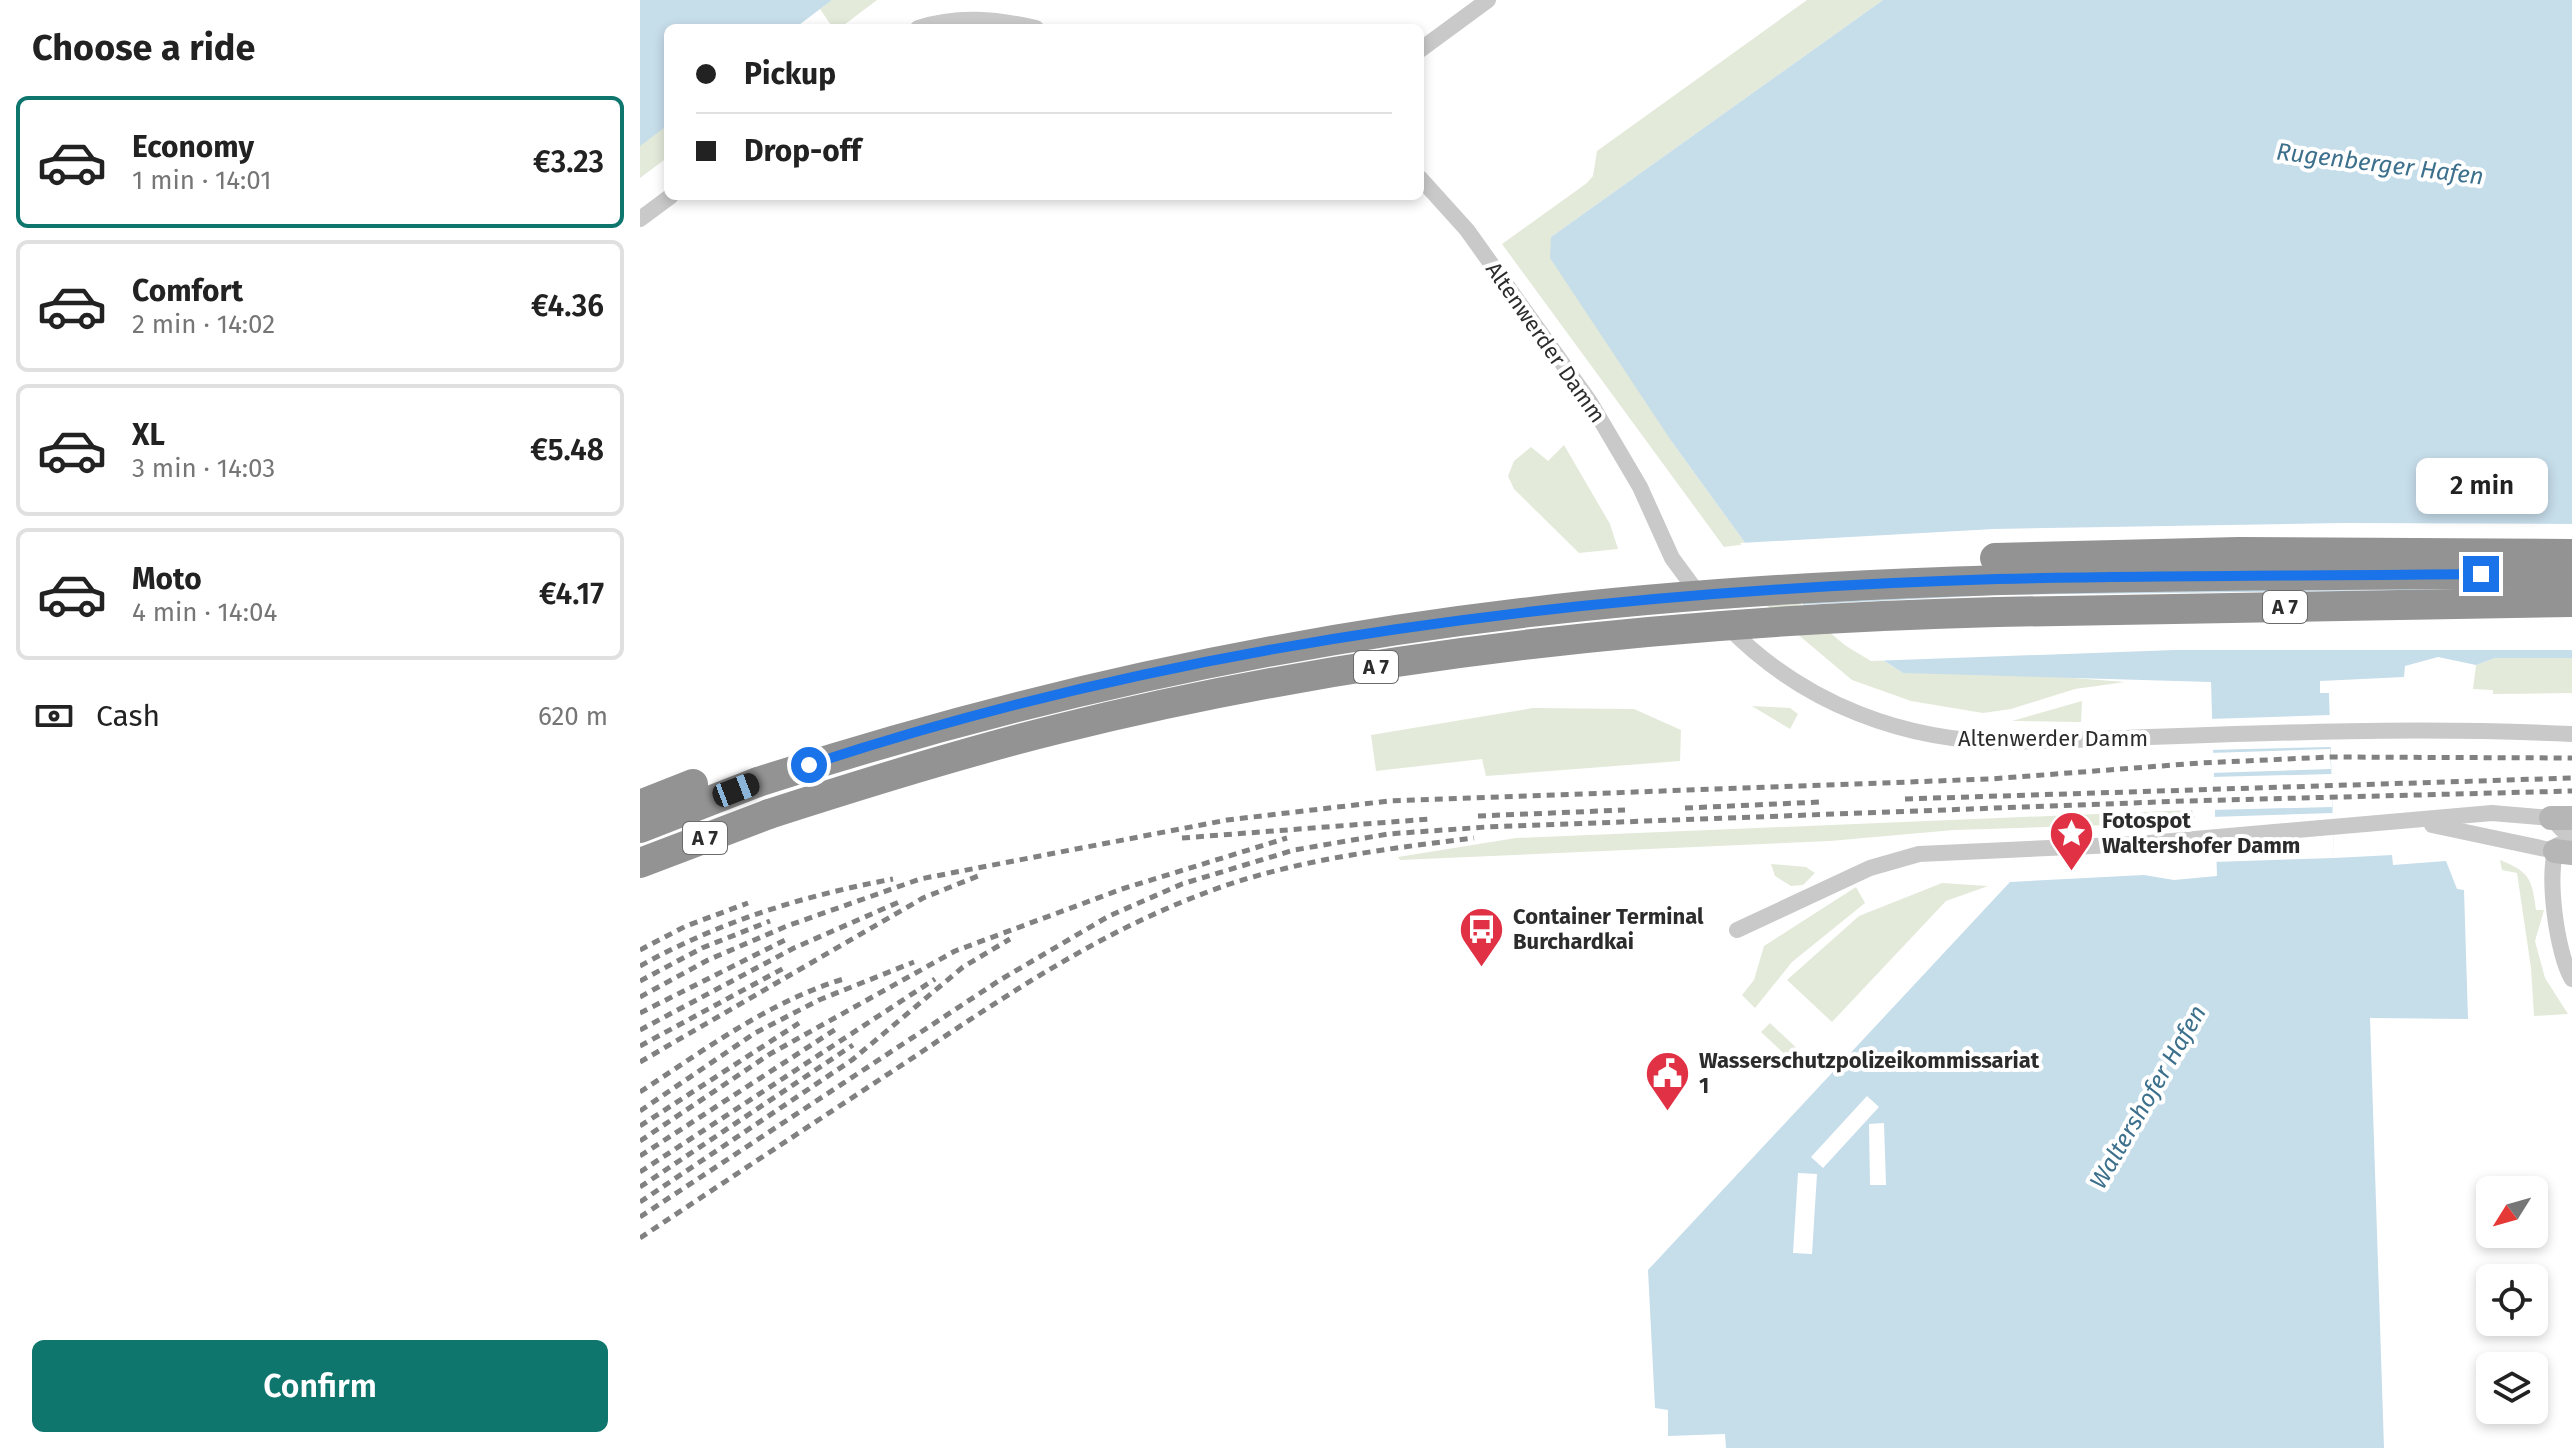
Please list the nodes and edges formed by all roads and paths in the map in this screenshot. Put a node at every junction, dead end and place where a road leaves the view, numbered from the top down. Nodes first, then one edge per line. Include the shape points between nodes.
1 (1488, 0) edge
2 (936, 24) edge
3 (1008, 24) edge
4 (1424, 47) edge
5 (1424, 182) edge
6 (666, 200) edge
7 (640, 219) edge
8 (2572, 554) edge
9 (2572, 573) edge
10 (2572, 602) edge
11 (2572, 734) edge
12 (640, 805) edge
13 (2418, 822) junction
14 (640, 828) edge
15 (2566, 836) edge
16 (640, 863) edge
17 (1737, 930) dead end
18 (2572, 979) edge

1 - 4 street
2 - 3 street via 974,19
5 - 11 street, Altenwerder Damm via 1467,230 1590,402 1684,576 1729,629 1766,660 1850,712 1935,737 1985,743 2330,731
6 - 7 street
8 - 12 highway, A 7 via 2239,552 1995,558 1805,568 1474,598 1238,636 1004,687 751,762
9 - 14 highway, A 7, bridge via 1996,579 1697,596 1420,626 1227,659 1010,706 772,777
10 - 16 highway, A 7, bridge via 1867,617 1628,636 1364,668 1179,702 960,755 769,814
13 - 15 street
13 - 15 street via 2492,813
13 - 17 street via 1919,854 1870,868
15 - 18 street via 2558,936

